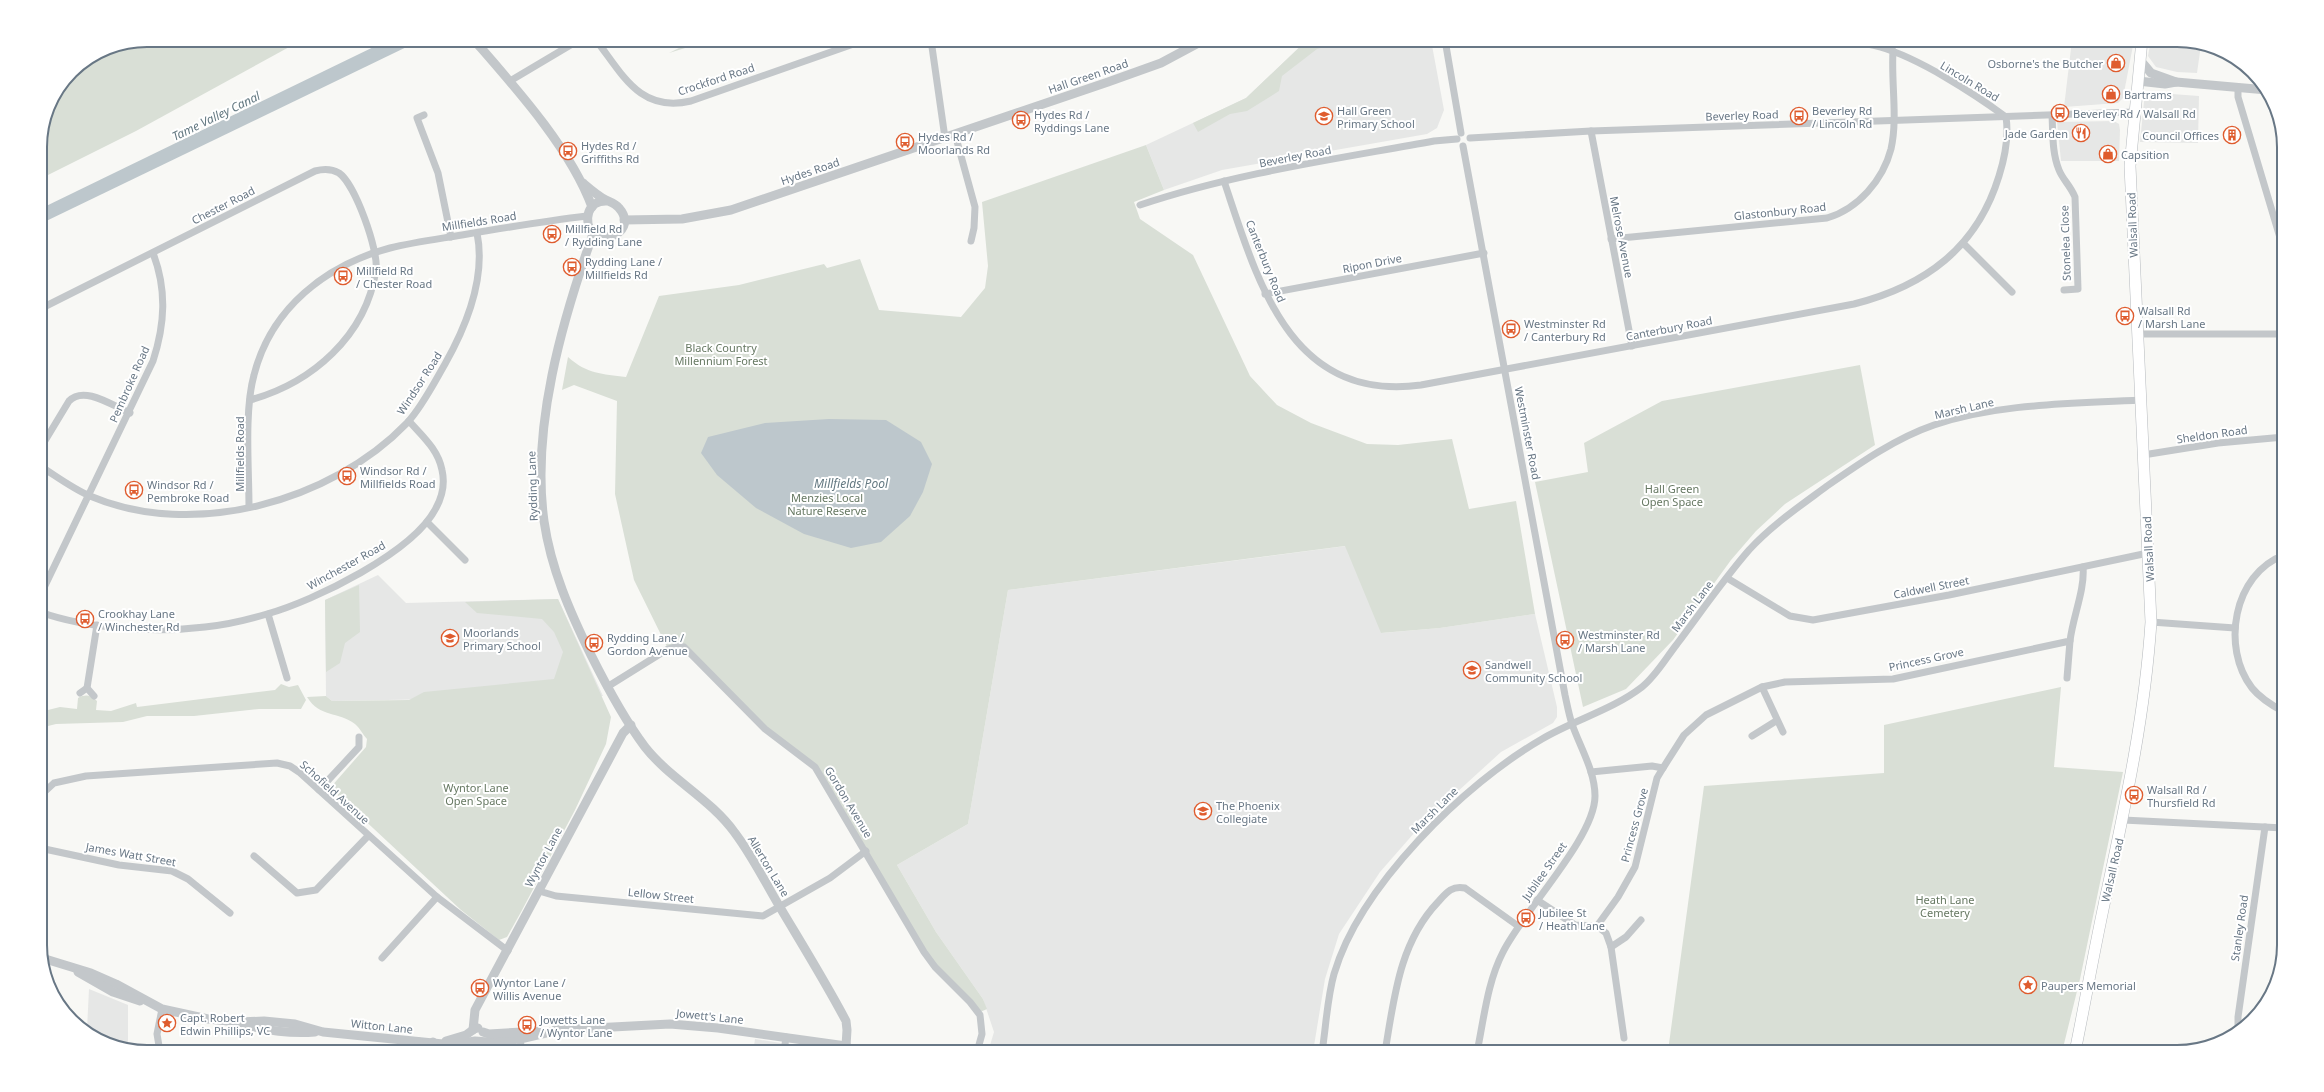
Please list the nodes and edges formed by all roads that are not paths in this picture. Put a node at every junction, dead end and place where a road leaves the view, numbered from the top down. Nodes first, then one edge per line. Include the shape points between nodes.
1 (480, 47) edge
2 (567, 47) edge
3 (602, 47) edge
4 (845, 47) edge
5 (932, 47) edge
6 (1191, 47) edge
7 (1446, 47) edge
8 (1878, 47) edge
9 (2141, 47) edge
10 (1893, 51) junction
11 (2140, 60) junction
12 (510, 81) junction
13 (2138, 81) junction
14 (2176, 82) junction
15 (2238, 88) junction
16 (2258, 89) edge
17 (2134, 112) junction
18 (424, 114) dead end
19 (2052, 115) junction
20 (2006, 116) junction
21 (998, 119) joint
22 (1893, 120) junction
23 (1591, 131) junction
24 (1461, 133) junction
25 (955, 134) junction
26 (945, 138) junction
27 (1470, 138) junction
28 (1456, 140) junction
29 (1463, 146) junction
30 (1224, 181) junction
31 (583, 183) junction
32 (607, 201) junction
33 (1140, 205) dead end
34 (592, 206) junction
35 (587, 216) junction
36 (624, 220) junction
37 (2277, 228) edge
38 (477, 232) junction
39 (593, 234) junction
40 (451, 237) junction
41 (1611, 239) junction
42 (971, 241) dead end
43 (1963, 243) junction
44 (376, 252) junction
45 (1484, 252) junction
46 (153, 253) junction
47 (2064, 290) dead end
48 (2012, 292) dead end
49 (1265, 294) junction
50 (47, 306) edge
51 (2137, 334) junction
52 (2277, 334) edge
53 (1632, 346) junction
54 (1505, 369) junction
55 (250, 400) junction
56 (2140, 400) junction
57 (130, 413) junction
58 (408, 421) junction
59 (47, 437) edge
60 (2277, 438) edge
61 (2143, 455) junction
62 (47, 470) edge
63 (89, 496) junction
64 (249, 507) junction
65 (427, 522) junction
66 (2148, 553) junction
67 (2277, 557) edge
68 (465, 560) dead end
69 (2083, 566) junction
70 (1727, 578) junction
71 (47, 582) edge
72 (47, 614) edge
73 (268, 614) junction
74 (2150, 622) junction
75 (97, 625) junction
76 (2235, 628) junction
77 (2070, 641) junction
78 (287, 678) dead end
79 (2067, 678) dead end
80 (607, 687) junction
81 (1762, 687) junction
82 (87, 688) junction
83 (80, 693) dead end
84 (94, 696) dead end
85 (2277, 708) edge
86 (1776, 721) junction
87 (1572, 723) junction
88 (631, 725) junction
89 (1783, 732) dead end
90 (1752, 736) dead end
91 (359, 737) dead end
92 (1663, 768) junction
93 (1591, 772) junction
94 (47, 790) edge
95 (319, 790) junction
96 (2123, 820) junction
97 (2265, 827) junction
98 (2277, 828) edge
99 (368, 836) junction
100 (47, 850) edge
101 (866, 852) junction
102 (254, 856) dead end
103 (539, 891) junction
104 (437, 897) junction
105 (1537, 900) junction
106 (780, 907) junction
107 (230, 913) dead end
108 (1641, 920) dead end
109 (1518, 926) junction
110 (1597, 926) junction
111 (1611, 947) junction
112 (508, 951) junction
113 (382, 958) dead end
114 (48, 960) edge
115 (49, 964) edge
116 (60, 965) junction
117 (159, 1008) junction
118 (2238, 1024) edge
119 (559, 1030) junction
120 (477, 1031) junction
121 (505, 1032) junction
122 (786, 1037) junction
123 (1624, 1038) dead end
124 (520, 1039) junction
125 (477, 1041) junction
126 (419, 1042) junction
127 (436, 1042) junction
128 (159, 1045) edge
129 (420, 1045) edge
130 (434, 1045) edge
131 (521, 1045) edge
132 (785, 1045) edge
133 (839, 1045) edge
134 (846, 1045) edge
135 (979, 1045) edge
136 (1323, 1045) edge
137 (1386, 1045) edge
138 (1478, 1045) edge
139 (2077, 1045) edge

1 - 12 street
2 - 12 street
3 - 4 street, Crockford Road via 639,93 669,104 690,101
5 - 26 street
6 - 21 street, Hall Green Road via 1161,63
7 - 24 street
8 - 10 street, Lincoln Road
9 - 11 main road, Walsall Road
10 - 20 street, Lincoln Road
10 - 22 street, Glastonbury Road
11 - 13 main road, Walsall Road
11 - 14 street via 2150,73
12 - 31 street via 570,161
13 - 14 street via 2165,84
13 - 17 main road, Walsall Road
14 - 15 street
15 - 16 street
15 - 37 street via 2238,97
17 - 19 street, Beverley Road
17 - 51 main road, Walsall Road via 2130,173
18 - 40 street via 417,118 438,173
19 - 20 street, Beverley Road
19 - 47 street, Stonelea Close via 2055,159 2060,173 2070,184 2075,197 2078,289
20 - 22 street, Beverley Road
20 - 43 street, Canterbury Road via 2006,145 1997,183 1984,212
21 - 25 street, Hydes Road
22 - 23 street, Beverley Road
22 - 41 street, Glastonbury Road via 1891,149 1879,176 1865,195 1836,215 1827,218
23 - 27 street, Beverley Road
23 - 41 street, Melrose Avenue
24 - 27 street via 1467,133
24 - 28 street
25 - 26 street, Hydes Road
25 - 42 street via 976,207
26 - 36 street, Hydes Road via 731,210 682,219
27 - 29 street via 1468,144
28 - 29 street
28 - 30 street, Beverley Road via 1434,141
29 - 45 street, Westminster Road
30 - 33 street, Beverley Road
30 - 49 street, Canterbury Road
31 - 32 street
31 - 34 street
32 - 34 street via 600,201
32 - 36 street via 619,208
34 - 35 street
35 - 38 street, Millfields Road
35 - 39 street via 587,224
36 - 39 street via 621,230 615,236 605,238
38 - 40 street, Millfields Road
38 - 58 street, Windsor Road via 480,249 477,279 463,330 436,380
39 - 80 street, Rydding Lane via 573,290 553,375 543,437 542,490 549,546 562,594
40 - 44 street, Millfields Road
41 - 53 street, Melrose Avenue
43 - 48 street
43 - 53 street, Canterbury Road via 1927,275 1892,294 1876,299
44 - 46 street, Chester Road via 362,212 346,180 339,173 325,170 315,172
44 - 55 street, Millfields Road via 324,276 292,303 262,350 253,376
44 - 55 street via 376,272 368,300 340,347 319,367 295,383 269,395
45 - 49 street, Ripon Drive
45 - 54 street, Westminster Road
46 - 50 street, Chester Road
46 - 57 street, Pembroke Road via 163,289 162,330 153,361
49 - 54 street, Canterbury Road via 1279,319 1312,357 1362,383 1405,387
51 - 52 street
51 - 56 main road, Walsall Road
53 - 54 street, Canterbury Road
54 - 87 street, Westminster Road
55 - 64 street, Millfields Road
56 - 61 main road, Walsall Road
56 - 70 street, Marsh Lane via 1991,412 1955,419 1917,432 1880,452 1797,508 1763,536
57 - 59 street via 90,396 76,396 69,401
57 - 63 street, Pembroke Road
58 - 64 street, Windsor Road via 382,446 337,476 288,497
58 - 65 street, Winchester Road via 432,446 442,470 442,494
60 - 61 street, Sheldon Road via 2218,443
61 - 66 main road, Walsall Road
62 - 63 street, Windsor Road
63 - 64 street, Windsor Road via 116,505 169,513 209,513
63 - 71 street, Pembroke Road
65 - 68 street
65 - 73 street, Winchester Road via 390,554 338,585
66 - 69 street, Caldwell Street
66 - 74 main road, Walsall Road
67 - 76 street via 2251,583 2239,601
69 - 70 street, Caldwell Street via 1813,620 1790,616
69 - 77 street via 2083,586 2073,619
70 - 87 street, Marsh Lane via 1647,682 1621,700
72 - 75 street, Winchester Road
73 - 75 street, Winchester Road via 183,629 132,629
73 - 78 street
74 - 76 street
74 - 96 main road, Walsall Road via 2147,678
75 - 82 street
76 - 85 street via 2236,653 2241,669 2252,689
77 - 79 street
77 - 81 street, Princess Grove via 1893,679 1785,682
80 - 88 street, Rydding Lane
80 - 101 street, Gordon Avenue via 668,649 684,647 765,729 815,767
81 - 86 street
81 - 92 street, Princess Grove via 1706,715 1684,735
82 - 83 street
82 - 84 street
86 - 89 street
86 - 90 street
87 - 93 street, Jubilee Street
87 - 136 street, Marsh Lane via 1500,766 1469,791 1387,875 1349,939 1334,974
88 - 103 street, Wyntor Lane via 623,733
88 - 106 street, Allerton Lane via 646,748 721,816 734,832
91 - 95 street via 359,747
92 - 93 street via 1652,766
92 - 110 street, Princess Grove via 1657,778 1635,867
93 - 105 street, Jubilee Street via 1595,796 1590,821
94 - 95 street, Schofield Avenue via 54,783 86,776 276,763 290,766
95 - 99 street, Schofield Avenue
96 - 97 street
96 - 139 main road, Walsall Road
97 - 98 street
97 - 118 street, Stanley Road
99 - 102 street via 316,890 306,893 296,892
99 - 104 street, Schofield Avenue
100 - 107 street, James Watt Street via 119,865 172,871 188,879
101 - 106 street, Lellow Street via 830,878
101 - 135 street, Gordon Avenue via 935,967 980,1015 982,1034
103 - 106 street, Lellow Street via 556,896 763,916
103 - 112 street, Wyntor Lane
104 - 112 street, Schofield Avenue
104 - 113 street
105 - 109 street, Jubilee Street
105 - 110 street via 1575,925
106 - 134 street, Allerton Lane via 846,1021
108 - 111 street via 1626,937
109 - 137 street via 1465,888 1449,890 1433,907 1406,954 1395,990
109 - 138 street, Jubilee Street via 1503,952 1491,982
110 - 111 street via 1606,933
111 - 123 street
112 - 120 street, Wyntor Lane via 473,1015
114 - 116 street, Witton Lane
115 - 116 street, Witton Lane
116 - 117 street, Witton Lane via 91,973
117 - 126 street, Witton Lane via 208,1019 238,1022 264,1020 323,1032
117 - 128 street
119 - 121 street, Jowett's Lane
119 - 122 street, Jowett's Lane via 670,1024
119 - 124 street, Jowett's Lane
120 - 121 street, Jowett's Lane via 489,1034
120 - 125 street via 472,1038
120 - 127 street, Witton Lane
121 - 124 street via 511,1036 520,1036
122 - 132 street
122 - 133 street, Jowett's Lane
124 - 125 street, Jowett's Lane
124 - 131 street
125 - 127 street, Witton Lane via 453,1045
126 - 127 street, Witton Lane
126 - 129 street
127 - 130 street

